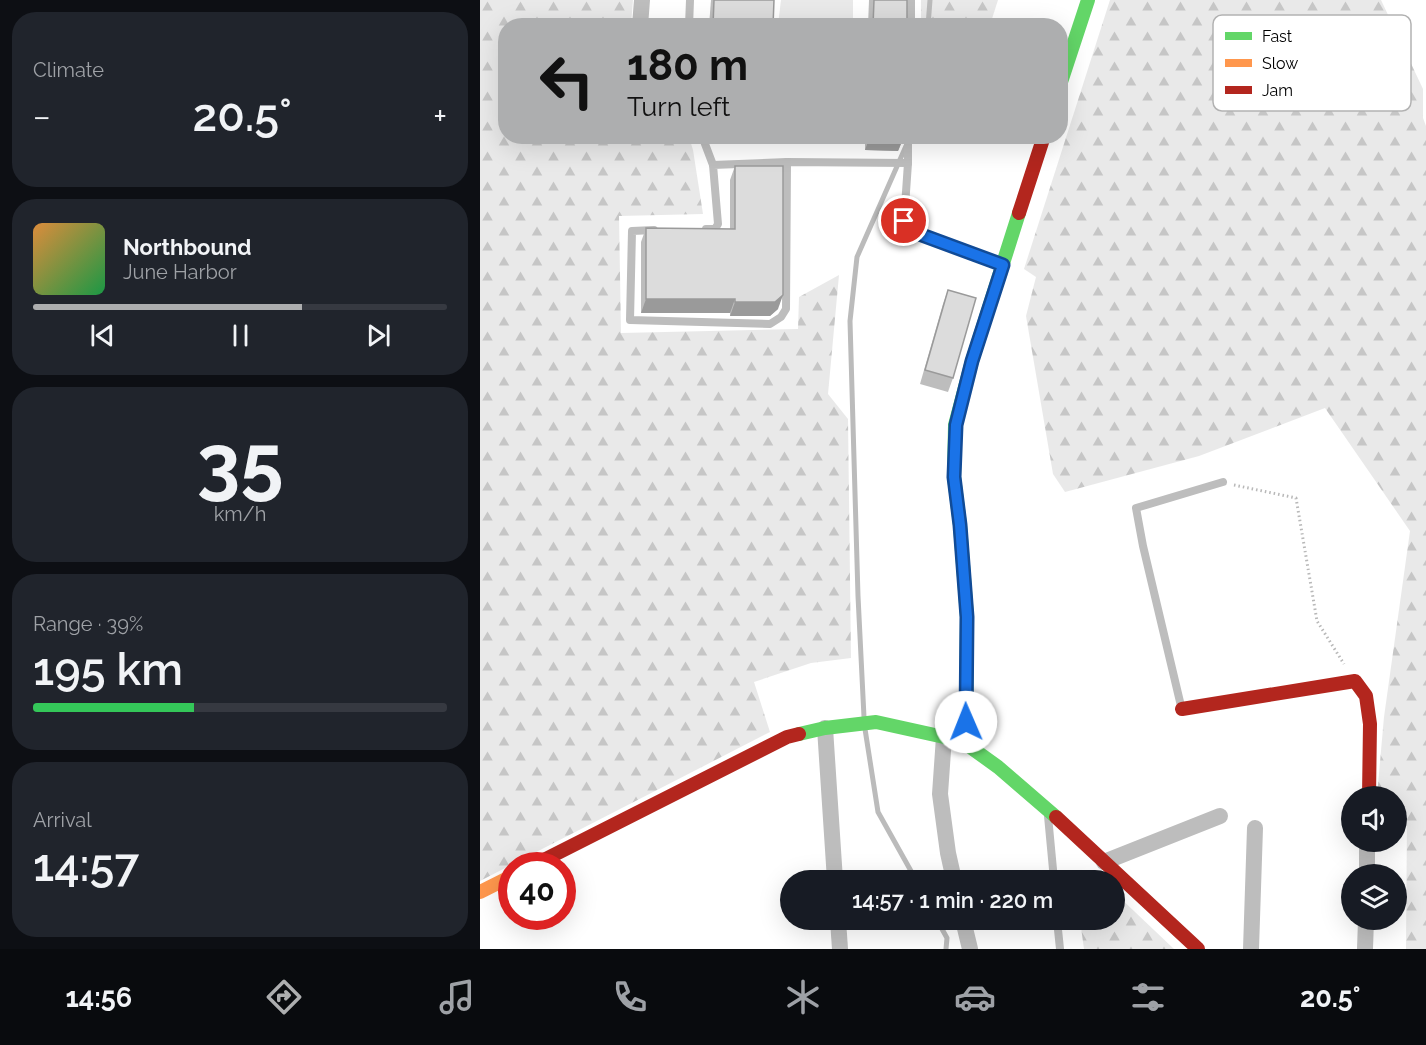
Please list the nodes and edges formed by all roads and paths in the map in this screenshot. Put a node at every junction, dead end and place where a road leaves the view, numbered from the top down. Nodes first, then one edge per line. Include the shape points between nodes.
1 (642, 0) edge
2 (690, 0) edge
3 (911, 0) edge
4 (1088, 0) edge
5 (641, 18) edge
6 (689, 18) edge
7 (911, 18) edge
8 (1068, 61) edge
9 (705, 144) edge
10 (908, 144) edge
11 (1041, 144) edge
12 (787, 162) junction
13 (908, 163) junction
14 (713, 165) junction
15 (667, 230) edge
16 (691, 230) edge
17 (1003, 265) junction
18 (1223, 482) joint
19 (1355, 681) junction
20 (1182, 709) joint
21 (825, 728) junction
22 (944, 736) junction
23 (966, 744) junction
24 (1368, 786) edge
25 (1048, 810) junction
26 (1220, 816) dead end
27 (1255, 828) dead end
28 (560, 852) edge
29 (1104, 862) junction
30 (835, 870) edge
31 (952, 870) edge
32 (1053, 870) edge
33 (498, 883) edge
34 (480, 892) edge
35 (839, 930) edge
36 (965, 930) edge
37 (1059, 930) edge
38 (1366, 930) edge
39 (840, 949) edge
40 (970, 949) edge
41 (1060, 949) edge
42 (1198, 949) edge
43 (1251, 949) edge
44 (1365, 949) edge

1 - 5 street
2 - 6 lane
3 - 7 lane
4 - 8 street
9 - 14 lane
10 - 13 lane
11 - 17 street
12 - 13 lane
12 - 14 lane
12 - 15 lane via 786,309 776,321 770,324 630,320 632,231
13 - 17 lane via 906,226
14 - 16 lane via 718,226
17 - 23 street via 956,425 954,477 967,617
18 - 19 path via 1296,498 1317,621
18 - 20 lane via 1136,508
19 - 20 street
19 - 24 street via 1366,696 1370,724
21 - 22 street via 876,722
21 - 28 street via 788,737
21 - 30 street
22 - 23 street
22 - 31 street via 940,794
23 - 25 street
25 - 29 street
25 - 32 lane
26 - 29 street
27 - 43 street
29 - 42 street
33 - 34 street
35 - 39 street
36 - 40 street
37 - 41 lane
38 - 44 street

